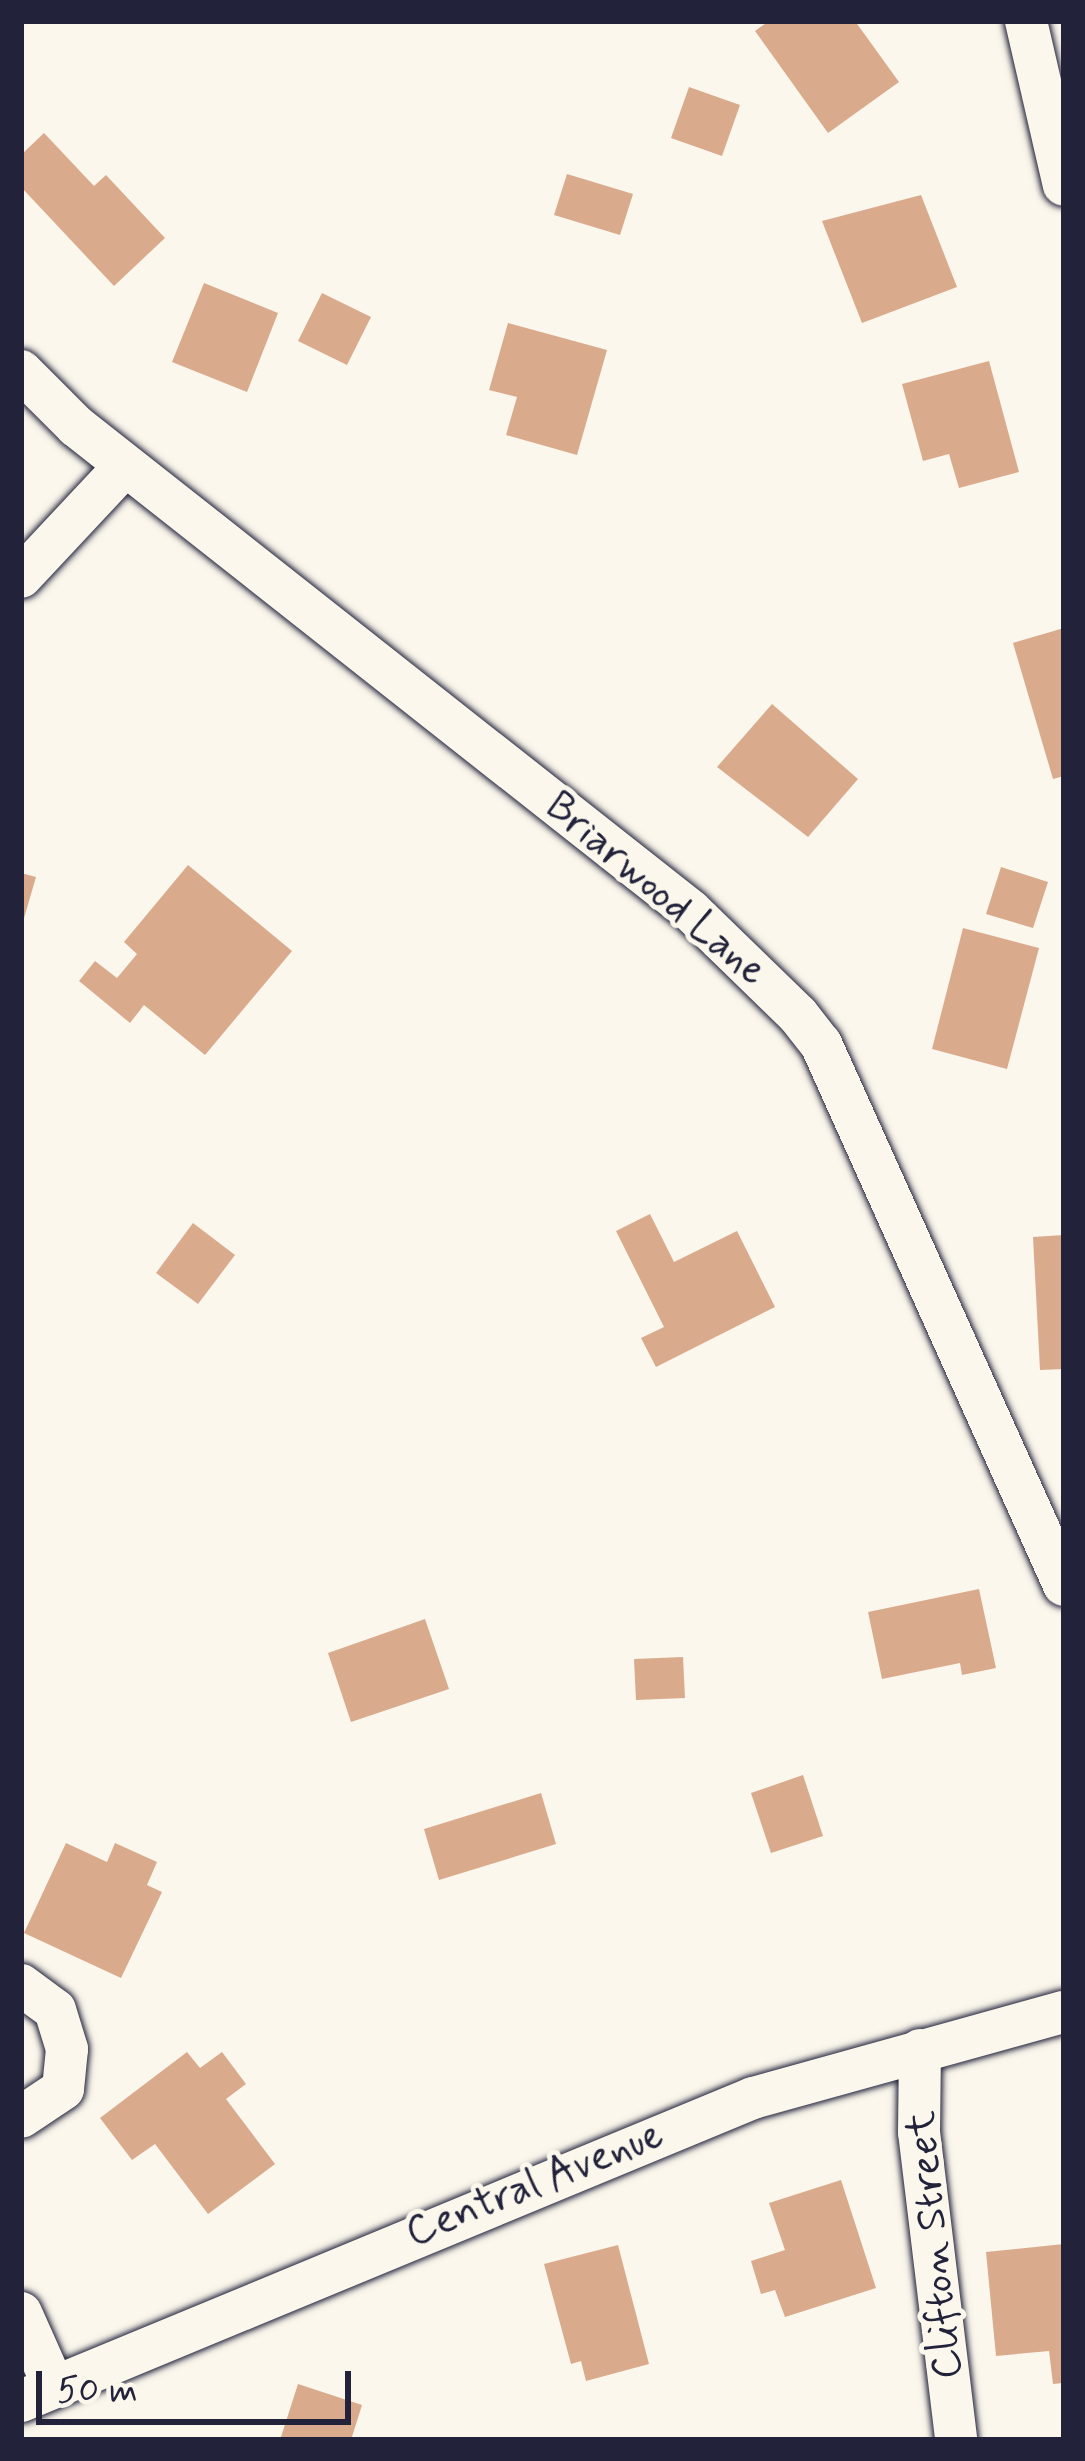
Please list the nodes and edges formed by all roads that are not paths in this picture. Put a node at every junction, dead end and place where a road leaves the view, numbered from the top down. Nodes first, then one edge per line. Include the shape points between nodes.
1 (1026, 21) edge
2 (1064, 185) edge
3 (21, 371) edge
4 (125, 466) junction
5 (21, 577) edge
6 (1064, 1585) edge
7 (21, 1985) edge
8 (1064, 2012) edge
9 (920, 2050) junction
10 (21, 2117) edge
11 (21, 2313) edge
12 (38, 2394) edge
13 (956, 2440) edge

1 - 2 street
3 - 4 street, Briarwood Lane
4 - 5 street
4 - 6 street, Briarwood Lane via 691,911 798,1015 820,1044
7 - 10 street via 55,2010 67,2049 63,2089
8 - 9 street, Central Avenue
9 - 12 street, Central Avenue via 754,2098 552,2175
9 - 13 street, Clifton Street via 919,2132
11 - 12 street

